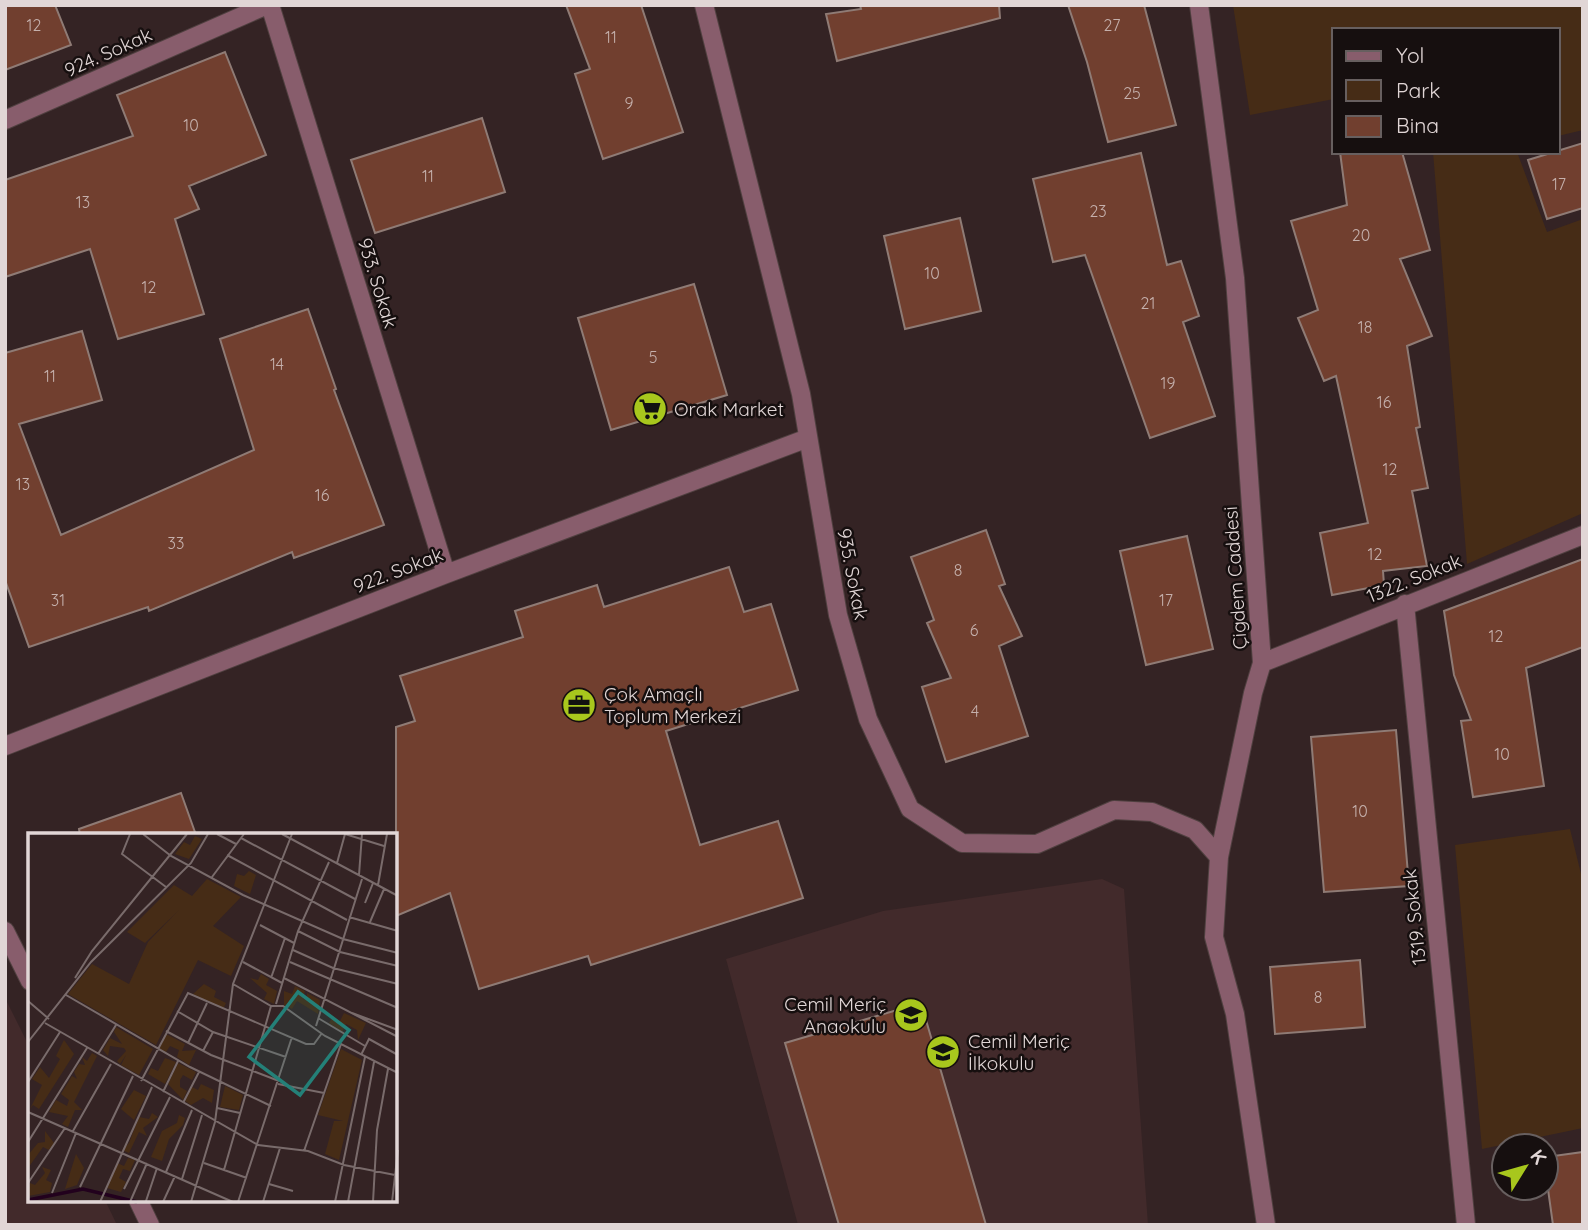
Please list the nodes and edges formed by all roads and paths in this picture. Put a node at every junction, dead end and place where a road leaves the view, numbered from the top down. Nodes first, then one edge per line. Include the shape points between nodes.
1 (269, 5) edge
2 (704, 5) edge
3 (1199, 5) edge
4 (5, 120) edge
5 (808, 438) junction
6 (1583, 535) edge
7 (446, 574) junction
8 (1405, 604) junction
9 (1262, 663) junction
10 (5, 746) edge
11 (1219, 857) junction
12 (5, 932) edge
13 (28, 977) edge
14 (139, 1202) edge
15 (150, 1225) edge
16 (1266, 1225) edge
17 (1466, 1225) edge

1 - 4 street, 924. Sokak
1 - 7 street, 933. Sokak
2 - 5 street, 935. Sokak
3 - 9 street, Çigdem Caddesi via 1235,278
5 - 7 street, 922. Sokak
5 - 11 street, 935. Sokak via 838,615 869,719 910,808 962,843 1037,844 1114,810 1153,812 1195,830
6 - 8 street, 1322. Sokak
7 - 10 street, 922. Sokak
8 - 9 street, 1322. Sokak
8 - 17 street, 1319. Sokak
9 - 11 street, Çigdem Caddesi
11 - 16 street, Çigdem Caddesi via 1214,937 1235,1014
12 - 13 street
14 - 15 street

